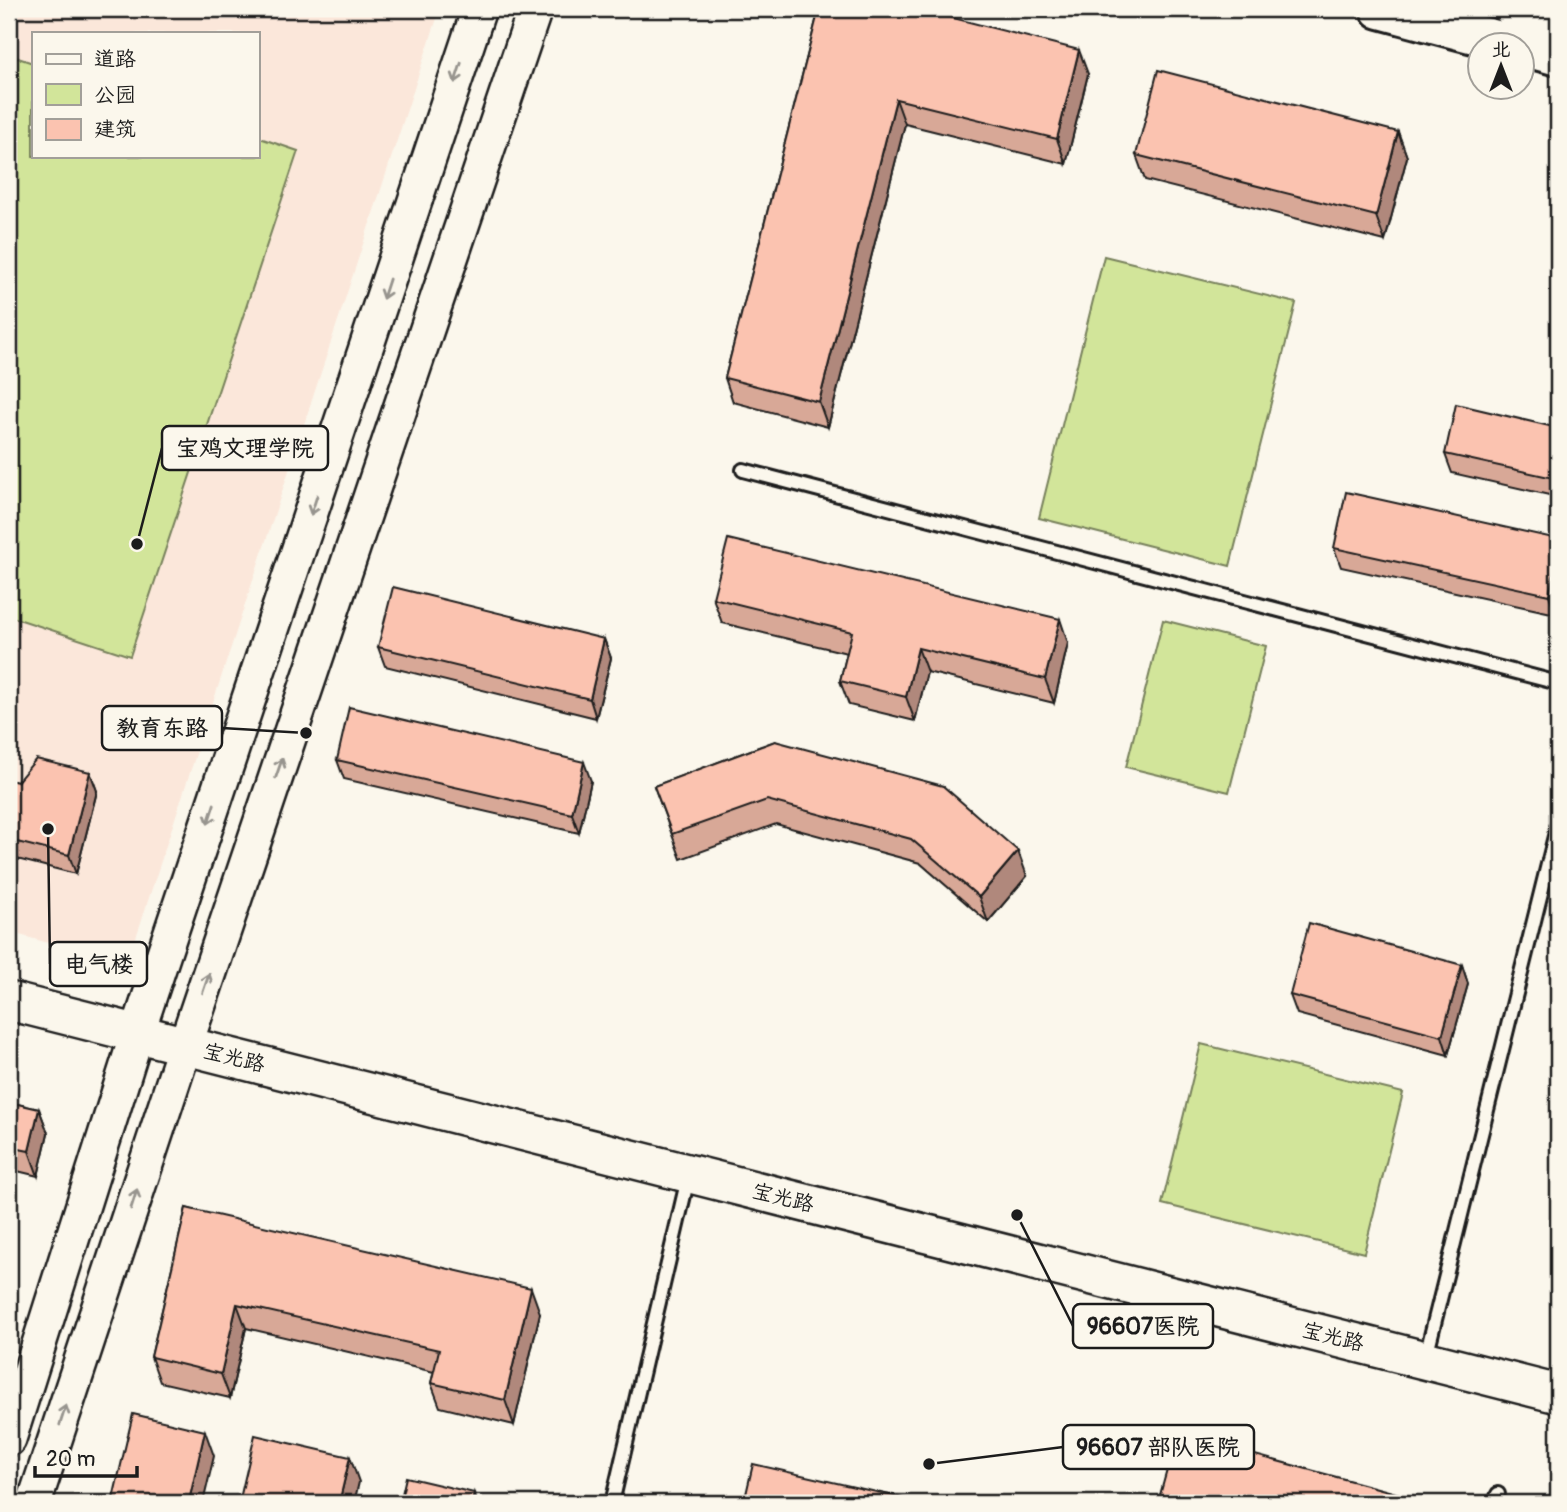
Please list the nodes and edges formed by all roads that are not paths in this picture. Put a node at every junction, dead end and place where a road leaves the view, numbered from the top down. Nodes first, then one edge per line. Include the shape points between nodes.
1 (479, 9) edge
2 (535, 9) edge
3 (1380, 9) edge
4 (1514, 9) edge
5 (1558, 20) edge
6 (1467, 32) edge
7 (1536, 50) edge
8 (1558, 56) edge
9 (743, 470) dead end
10 (1558, 683) edge
11 (1558, 824) edge
12 (9, 1001) edge
13 (137, 1034) junction
14 (185, 1046) junction
15 (688, 1174) junction
16 (1425, 1360) junction
17 (1558, 1394) edge
18 (9, 1439) edge
19 (34, 1503) edge
20 (612, 1503) edge

1 -> 13 street
14 -> 2 street
3 - 6 highway
4 - 5 highway
7 - 8 highway
9 - 10 lane
11 - 16 lane
12 - 13 main road, 宝光路
13 - 14 main road, 宝光路
13 - 18 street
14 - 15 main road, 宝光路
19 -> 14 street
15 - 16 main road, 宝光路
15 - 20 lane
16 - 17 main road, 宝光路

